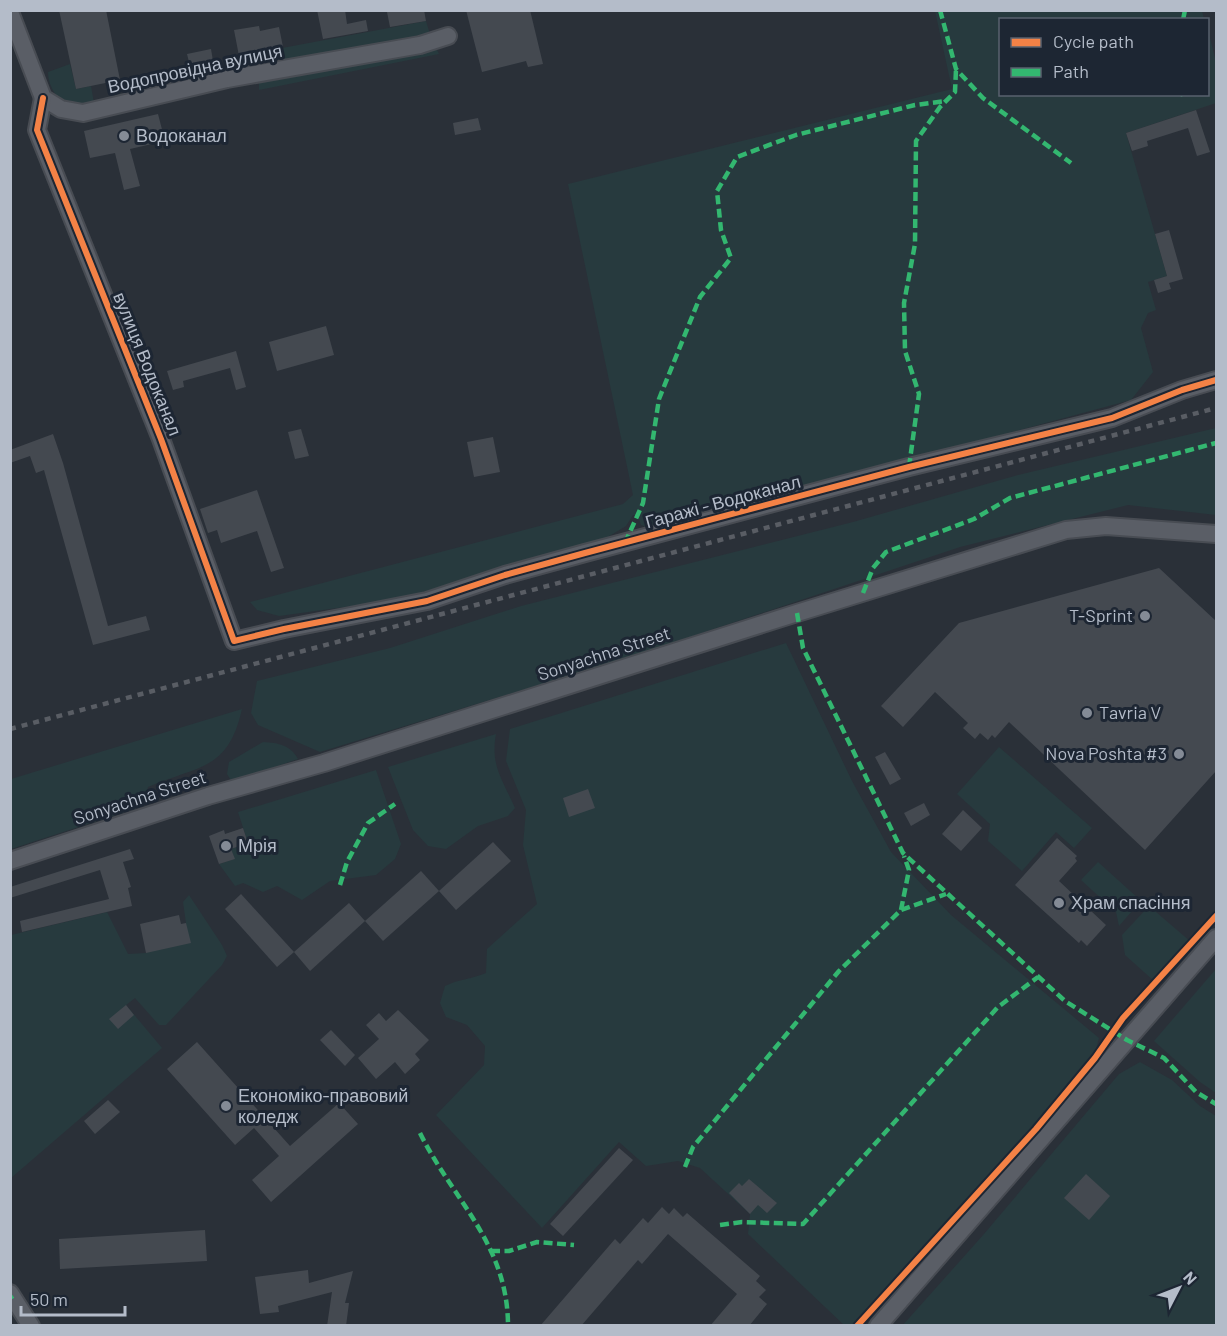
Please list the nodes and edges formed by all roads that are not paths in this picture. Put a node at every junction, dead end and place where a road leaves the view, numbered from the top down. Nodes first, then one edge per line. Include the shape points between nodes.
1 (10, 12) edge
2 (448, 36) dead end
3 (43, 98) junction
4 (1216, 380) edge
5 (1216, 534) edge
6 (234, 641) joint
7 (10, 861) edge
8 (1216, 938) edge
9 (10, 1293) edge
10 (31, 1326) edge
11 (878, 1326) edge

1 - 3 street
2 - 3 street, Водопровідна вулиця via 420,45 227,79 83,113 61,109
3 - 6 street, вулиця Водоканал via 37,130 161,439
4 - 6 street, Гаражі - Водоканал via 1112,418 909,466 505,575 428,601
5 - 7 street, Sonyachna Street via 1106,526 1066,530 324,763 197,799
8 - 11 street
9 - 10 street

